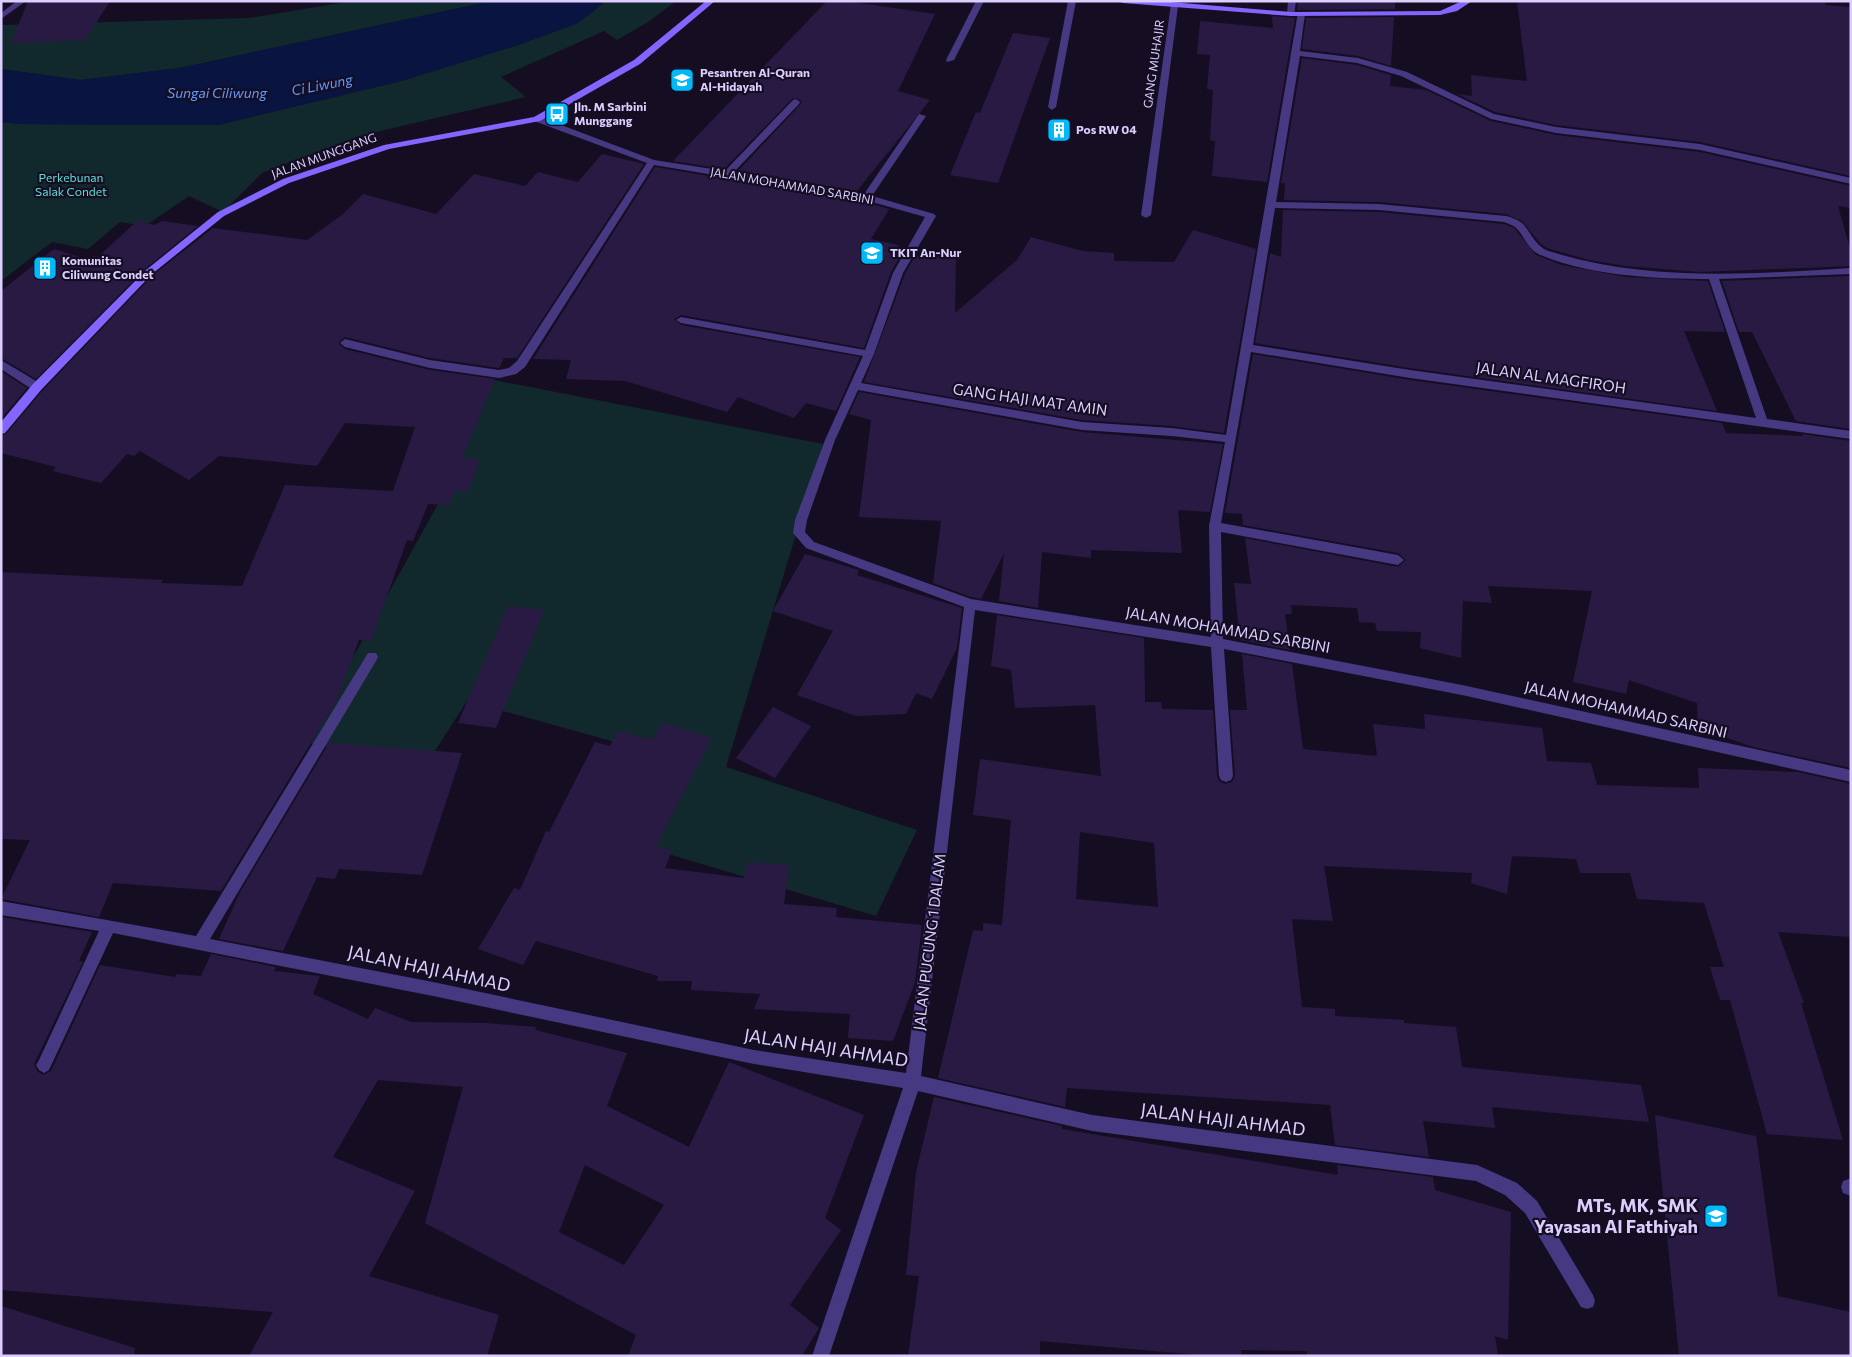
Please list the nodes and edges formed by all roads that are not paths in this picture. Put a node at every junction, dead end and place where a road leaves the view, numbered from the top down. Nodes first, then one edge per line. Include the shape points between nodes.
1 (22, 1) edge
2 (711, 1) edge
3 (980, 1) edge
4 (1072, 1) edge
5 (1122, 1) edge
6 (1292, 1) edge
7 (1468, 1) edge
8 (1174, 6) junction
9 (1291, 14) junction
10 (1300, 14) junction
11 (1, 17) edge
12 (1296, 53) junction
13 (950, 60) dead end
14 (796, 102) dead end
15 (1052, 107) dead end
16 (922, 116) dead end
17 (537, 119) junction
18 (652, 162) junction
19 (726, 175) junction
20 (1851, 180) edge
21 (866, 197) junction
22 (1270, 205) junction
23 (1146, 214) dead end
24 (1851, 272) edge
25 (1713, 277) junction
26 (681, 320) dead end
27 (345, 343) dead end
28 (1247, 348) junction
29 (869, 354) junction
30 (1, 364) edge
31 (856, 386) junction
32 (37, 387) junction
33 (1763, 422) junction
34 (1, 430) edge
35 (1851, 435) edge
36 (1230, 439) junction
37 (1215, 526) junction
38 (1398, 560) dead end
39 (970, 604) junction
40 (1217, 642) junction
41 (372, 657) dead end
42 (1226, 776) dead end
43 (1851, 776) edge
44 (1, 908) edge
45 (109, 926) junction
46 (200, 943) junction
47 (44, 1065) dead end
48 (913, 1082) junction
49 (1586, 1300) dead end
50 (820, 1356) edge

1 - 11 street
2 - 17 street, JALAN MUNGGANG via 637,62
3 - 13 street
4 - 15 street
5 - 8 street
6 - 9 street
7 - 10 street via 1440,13
8 - 9 street
8 - 23 street, GANG MUHAJIR
9 - 10 street
10 - 12 street
12 - 20 street via 1358,61 1404,74 1491,116 1556,130 1700,148
12 - 22 street
14 - 19 street
16 - 21 street
17 - 18 street, JALAN MOHAMMAD SARBINI
17 - 32 street, JALAN MUNGGANG via 387,147 286,181 221,214 149,272
18 - 19 street, JALAN MOHAMMAD SARBINI
18 - 27 street via 521,364 512,371 499,374 430,364
19 - 21 street, JALAN MOHAMMAD SARBINI
21 - 29 street, JALAN MOHAMMAD SARBINI via 931,216 898,273
22 - 25 street via 1379,207 1506,219 1519,224 1536,249 1558,258 1616,269
22 - 28 street
24 - 25 street
25 - 33 street
26 - 29 street
28 - 33 street, JALAN AL MAGFIROH via 1410,374
28 - 36 street
29 - 31 street, JALAN MOHAMMAD SARBINI
30 - 32 street
31 - 36 street, GANG HAJI MAT AMIN via 1082,426
31 - 39 street, JALAN MOHAMMAD SARBINI via 830,440 799,534 819,549
32 - 34 street, JALAN MUNGGANG
33 - 35 street, JALAN AL MAGFIROH
36 - 37 street
37 - 38 street
37 - 40 street
39 - 40 street, JALAN MOHAMMAD SARBINI
39 - 48 street, JALAN PUCUNG 1 DALAM
40 - 42 street
40 - 43 street, JALAN MOHAMMAD SARBINI via 1462,690
41 - 46 street
44 - 45 street, JALAN HAJI AHMAD
45 - 46 street, JALAN HAJI AHMAD
45 - 47 street
46 - 48 street, JALAN HAJI AHMAD via 754,1057
48 - 49 street, JALAN HAJI AHMAD via 1092,1123 1477,1173 1511,1189 1531,1207
48 - 50 street, JALAN PUCUNG 1 DALAM

